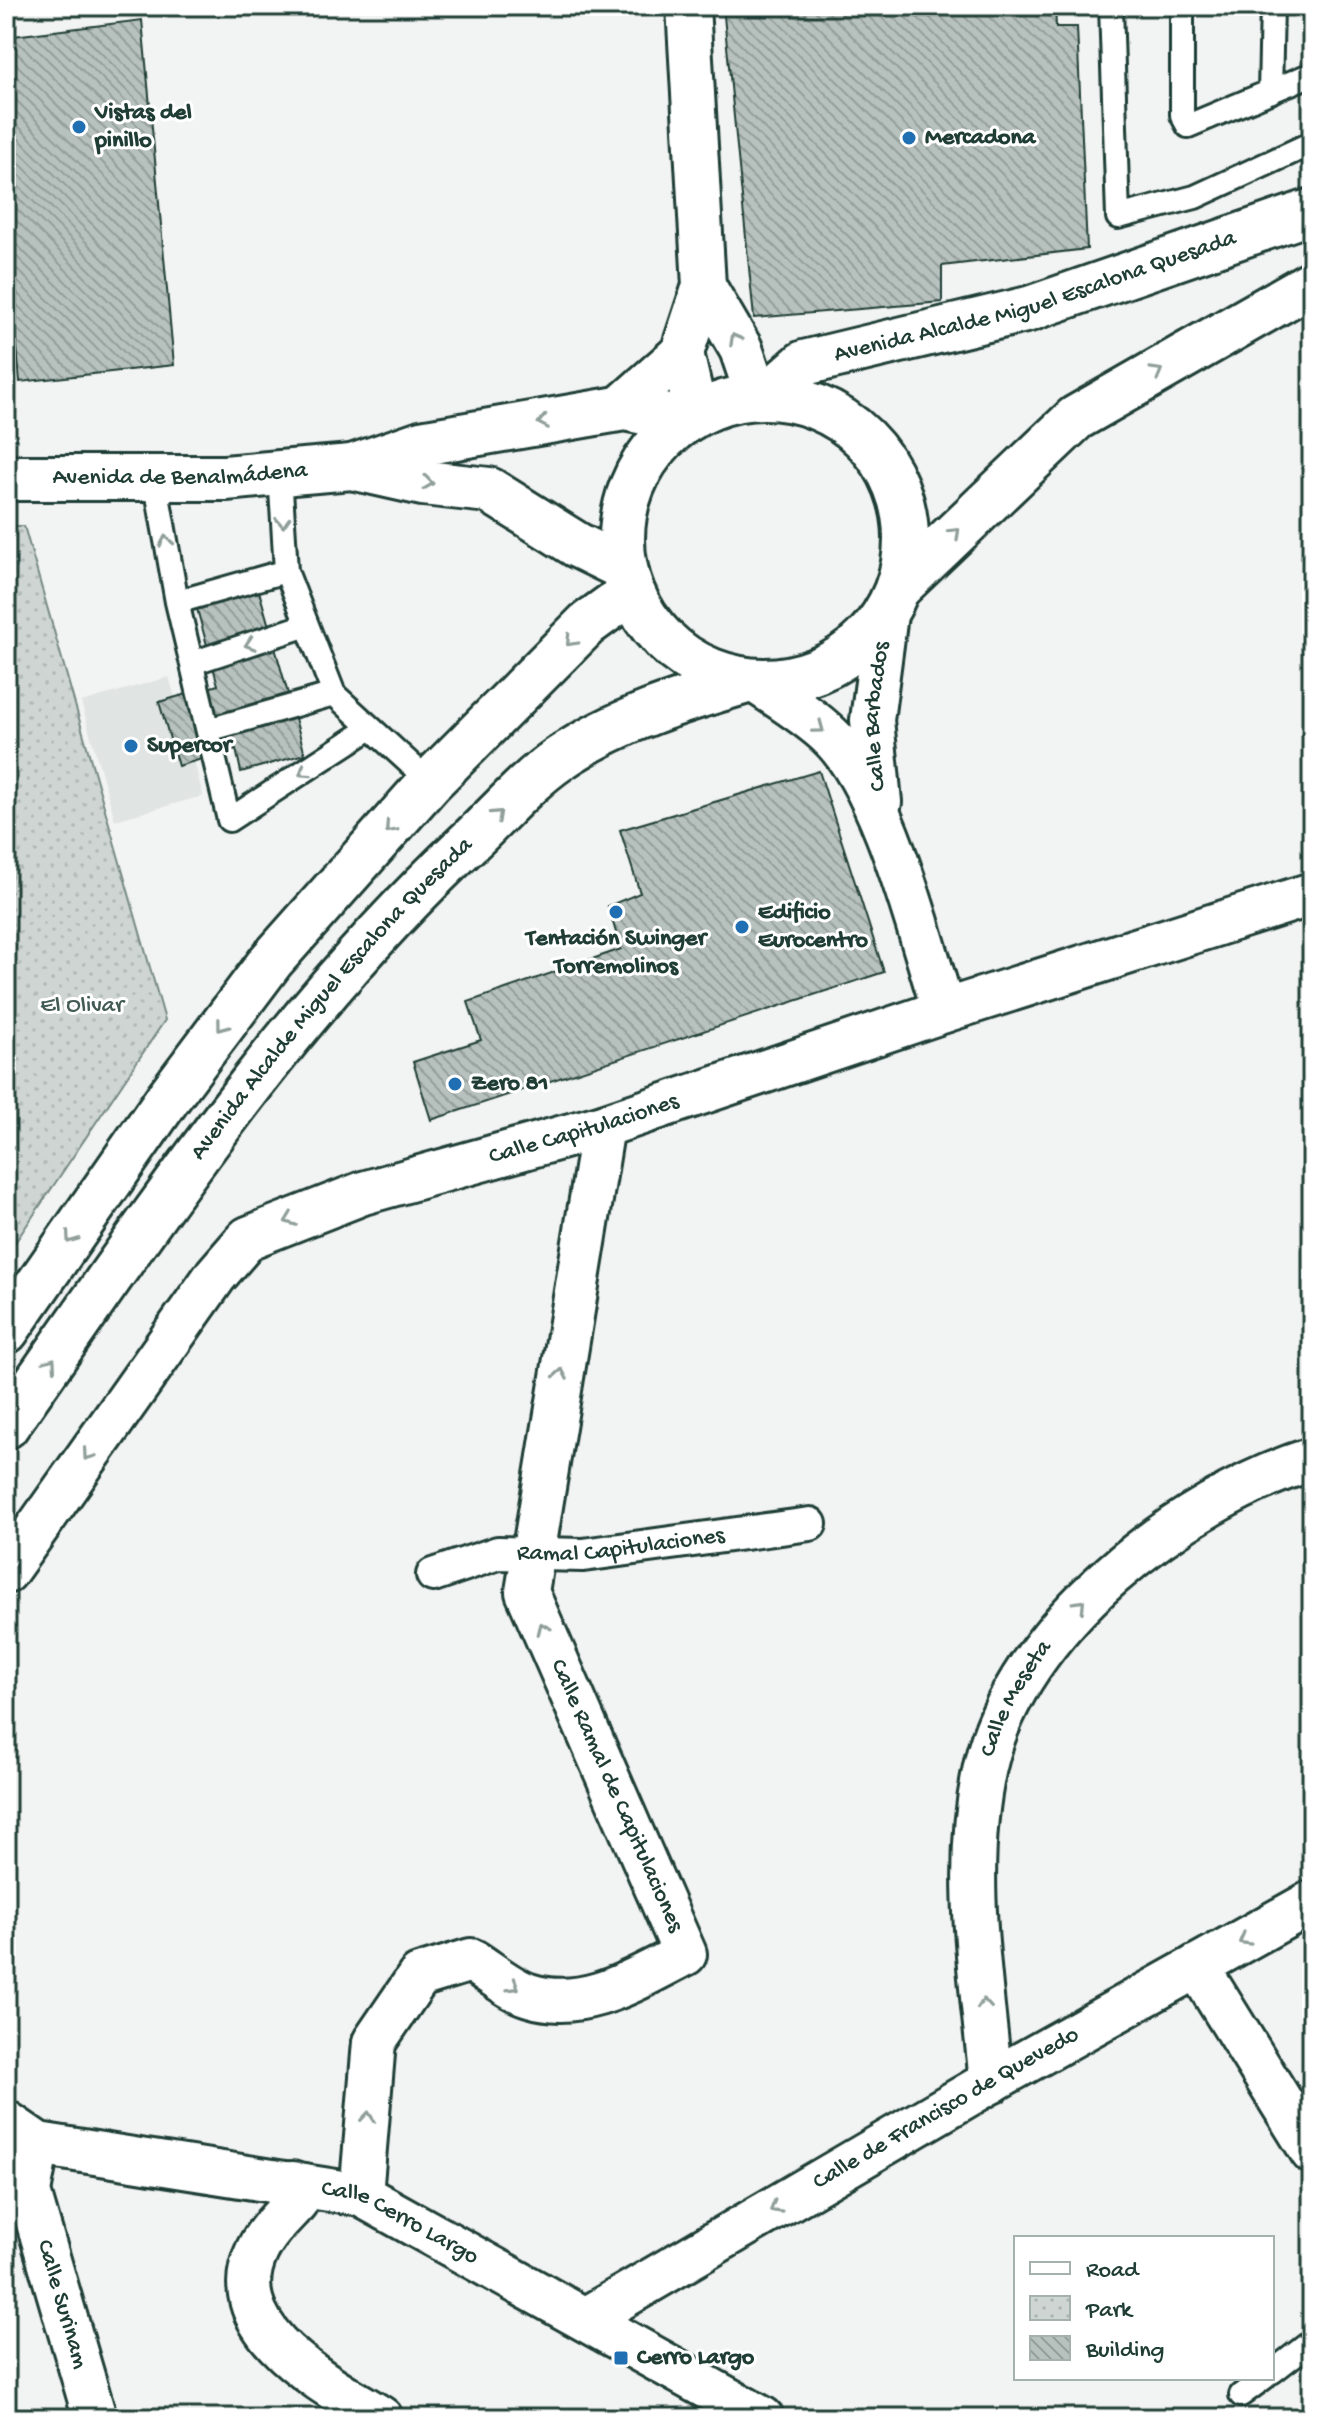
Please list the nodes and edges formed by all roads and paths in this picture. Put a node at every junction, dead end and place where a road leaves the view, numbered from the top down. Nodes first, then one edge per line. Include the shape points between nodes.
1 (688, 6) edge
2 (1111, 6) edge
3 (1182, 6) edge
4 (1272, 6) edge
5 (1312, 74) edge
6 (1270, 92) junction
7 (1312, 143) edge
8 (1312, 211) edge
9 (1312, 283) edge
10 (704, 286) junction
11 (682, 353) junction
12 (762, 396) junction
13 (620, 408) junction
14 (690, 417) junction
15 (352, 467) junction
16 (280, 473) junction
17 (6, 478) edge
18 (155, 479) junction
19 (286, 571) junction
20 (627, 580) junction
21 (892, 600) junction
22 (177, 602) junction
23 (307, 625) junction
24 (192, 663) junction
25 (752, 681) junction
26 (334, 694) junction
27 (369, 729) junction
28 (208, 730) junction
29 (430, 782) junction
30 (881, 819) junction
31 (1312, 894) edge
32 (944, 1011) junction
33 (603, 1126) junction
34 (6, 1331) edge
35 (6, 1426) edge
36 (1312, 1459) edge
37 (810, 1524) dead end
38 (531, 1554) junction
39 (6, 1572) edge
40 (433, 1575) dead end
41 (1312, 1902) edge
42 (1197, 1966) junction
43 (991, 2082) junction
44 (22, 2133) edge
45 (1312, 2152) edge
46 (292, 2183) junction
47 (361, 2195) junction
48 (585, 2319) junction
49 (1312, 2341) edge
50 (1274, 2370) edge
51 (1261, 2380) edge
52 (1241, 2395) dead end
53 (95, 2418) edge
54 (381, 2418) edge
55 (762, 2418) edge

1 - 10 street
2 - 7 lane via 1118,217 1195,197
3 - 6 lane via 1182,115 1188,126
4 - 6 lane
5 - 6 lane
8 - 12 main road, Avenida Alcalde Miguel Escalona Quesada via 1029,309 804,363
21 -> 9 main road via 1076,418
10 - 11 street
12 -> 10 street
11 - 13 street
11 - 14 street
12 - 14 main road via 723,402
12 - 21 main road via 811,405 851,426 881,459 901,499 907,543
13 - 14 main road, Avenida de Benalmádena
13 -> 15 main road, Avenida de Benalmádena via 421,443
14 - 20 main road via 653,448 631,484 621,526
15 - 16 main road, Avenida de Benalmádena
15 -> 20 main road, Avenida de Benalmádena via 423,483 489,490
16 - 18 main road, Avenida de Benalmádena
16 -> 19 lane
17 - 18 main road, Avenida de Benalmádena
22 -> 18 lane
19 - 22 lane
19 - 23 lane
20 - 25 main road via 650,626 677,653 711,671
20 -> 29 main road
21 - 25 main road via 862,643 831,666 795,678
21 - 30 street, Calle Barbados via 872,720
22 - 24 lane
23 -> 24 lane
23 - 26 lane
24 - 28 lane
25 -> 30 street, Calle Barbados via 832,737
35 -> 25 main road, Avenida Alcalde Miguel Escalona Quesada via 317,1000 424,884 558,760 627,720
26 - 27 lane
26 - 28 lane
27 -> 28 lane via 229,820
27 - 29 lane
29 -> 34 main road via 271,961
30 - 32 street, Calle Barbados
31 - 32 street, Calle Capitulaciones
32 - 33 street, Calle Capitulaciones
38 -> 33 street, Calle Ramal de Capitulaciones
33 -> 39 street, Calle Capitulaciones via 363,1193 248,1238 216,1275
43 -> 36 street, Calle Meseta via 972,1884 985,1766 1015,1690 1076,1607 1146,1545 1265,1474
37 - 38 street, Ramal Capitulaciones via 583,1555
38 - 40 street, Ramal Capitulaciones via 498,1553
47 -> 38 street, Calle Ramal de Capitulaciones via 374,2042 419,1976 471,1960 528,1995 572,2000 606,1993 685,1954 527,1592
41 -> 42 street, Calle de Francisco de Quevedo
42 - 43 street, Calle de Francisco de Quevedo
42 - 45 street
43 -> 48 street, Calle de Francisco de Quevedo
44 - 46 street, Calle Cerro Largo
44 - 53 street, Calle Surinam via 29,2192
46 - 47 street, Calle Cerro Largo
46 - 54 street via 296,2202 257,2252 249,2280 257,2310 271,2341 306,2371
47 - 48 street, Calle Cerro Largo
48 - 55 street, Calle Cerro Largo
49 - 50 lane
51 - 52 lane

